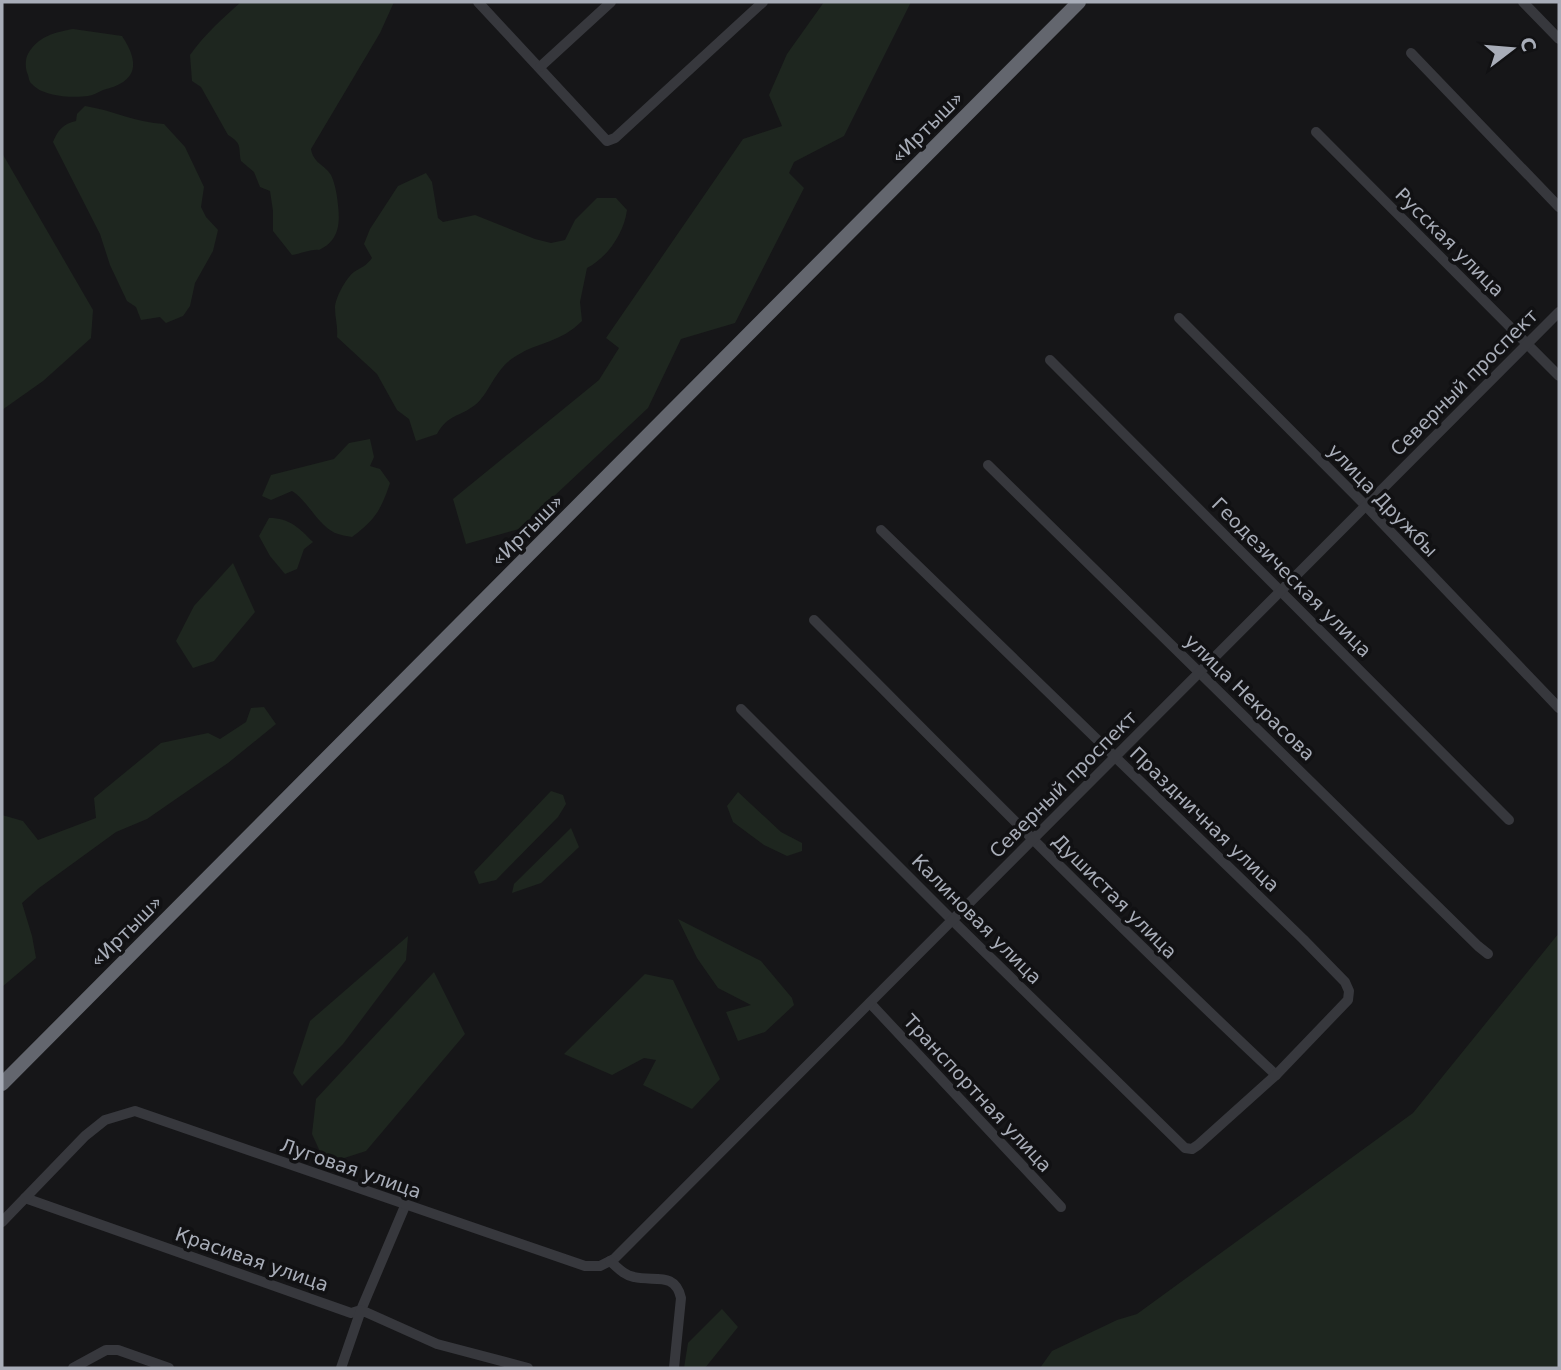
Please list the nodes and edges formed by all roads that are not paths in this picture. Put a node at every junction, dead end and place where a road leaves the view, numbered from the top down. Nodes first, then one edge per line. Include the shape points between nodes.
1 (478, 2) edge
2 (611, 2) edge
3 (763, 2) edge
4 (1079, 2) edge
5 (1523, 2) edge
6 (1559, 39) edge
7 (1411, 53) dead end
8 (540, 67) junction
9 (1316, 132) dead end
10 (1559, 207) edge
11 (1559, 312) edge
12 (1179, 318) dead end
13 (1527, 345) junction
14 (1050, 360) dead end
15 (1559, 376) edge
16 (988, 465) dead end
17 (1365, 505) junction
18 (881, 530) dead end
19 (1281, 591) junction
20 (814, 620) dead end
21 (1200, 673) junction
22 (1559, 708) edge
23 (741, 709) dead end
24 (1116, 756) junction
25 (1509, 820) dead end
26 (1034, 839) junction
27 (952, 920) junction
28 (1488, 954) dead end
29 (870, 1003) junction
30 (1276, 1075) junction
31 (2, 1084) edge
32 (25, 1198) junction
33 (405, 1206) junction
34 (1061, 1206) dead end
35 (2, 1222) edge
36 (610, 1261) junction
37 (585, 1266) joint
38 (361, 1310) junction
39 (73, 1368) edge
40 (169, 1368) edge
41 (341, 1368) edge
42 (528, 1368) edge
43 (674, 1368) edge

1 - 8 street
2 - 8 street
3 - 8 street via 607,141
4 - 31 highway, «Иртыш»
5 - 6 street
7 - 10 street
9 - 13 street, Русская улица
11 - 13 street, Северный проспект
12 - 17 street, улица Дружбы
13 - 15 street, Русская улица
13 - 17 street, Северный проспект
14 - 19 street, Геодезическая улица
16 - 21 street, улица Некрасова
17 - 19 street, Северный проспект
17 - 22 street, улица Дружбы
18 - 24 street, Праздничная улица
19 - 21 street, Северный проспект
19 - 25 street, Геодезическая улица
20 - 26 street, Душистая улица
21 - 24 street, Северный проспект
21 - 28 street, улица Некрасова
23 - 27 street, Калиновая улица
24 - 26 street, Северный проспект
24 - 30 street, Праздничная улица via 1345,982 1348,1000
26 - 27 street, Северный проспект
26 - 30 street, Душистая улица
27 - 29 street, Северный проспект
27 - 30 street, Калиновая улица via 1185,1148 1192,1149
29 - 34 street, Транспортная улица
29 - 36 street, Северный проспект
32 - 33 street, Луговая улица via 105,1119 135,1111
32 - 35 street
32 - 38 street, Красивая улица via 351,1313
33 - 37 street, Луговая улица
33 - 38 street
36 - 37 street, Северный проспект
36 - 43 street via 624,1274 670,1280 679,1289
38 - 41 street
38 - 42 street, Красивая улица via 436,1344
39 - 40 street via 106,1350

